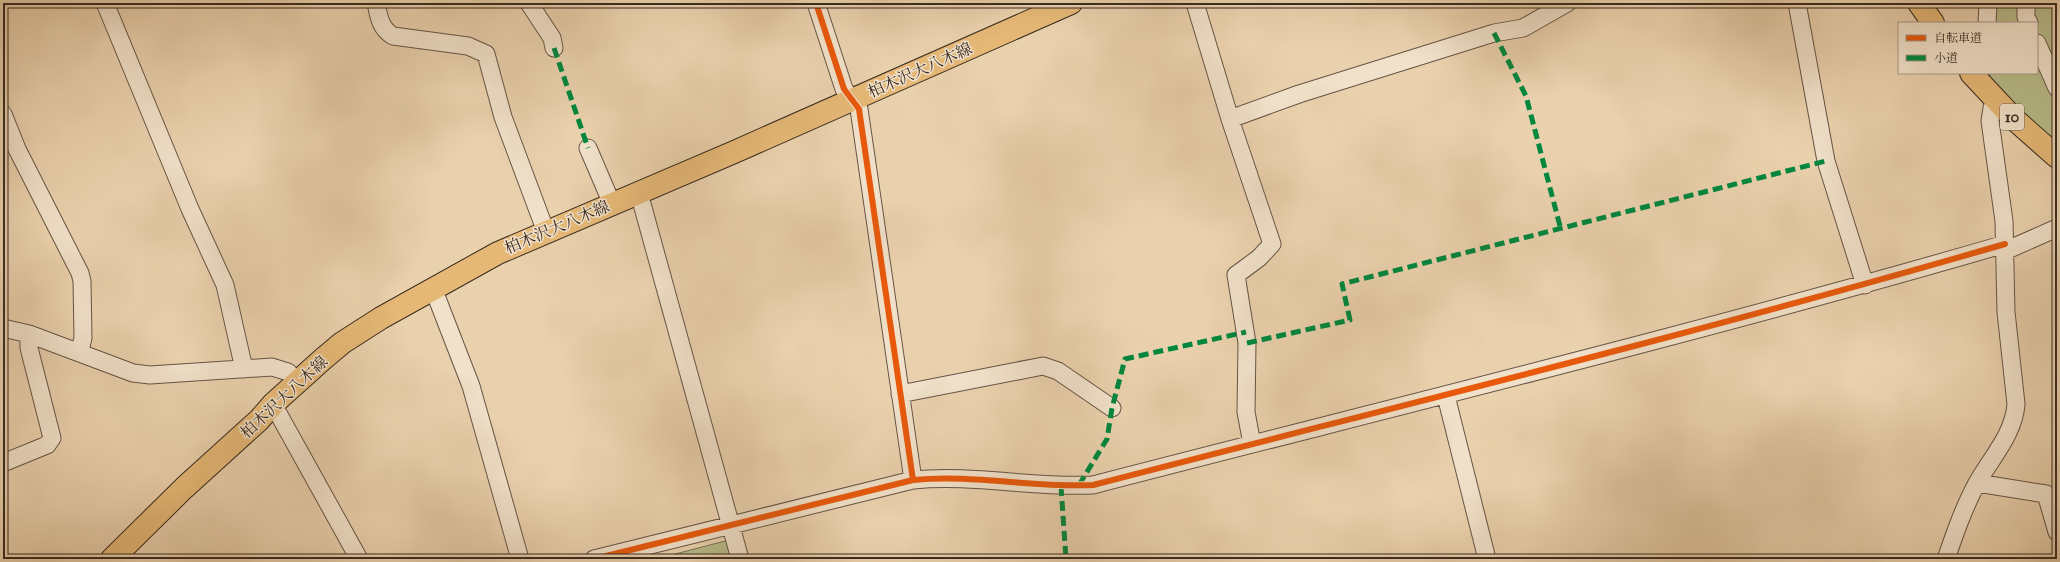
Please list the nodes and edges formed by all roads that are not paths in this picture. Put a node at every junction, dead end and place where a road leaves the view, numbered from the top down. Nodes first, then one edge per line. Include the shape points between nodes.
1 (105, 3) edge
2 (376, 3) edge
3 (529, 3) edge
4 (816, 3) edge
5 (1071, 3) edge
6 (1195, 3) edge
7 (1567, 3) edge
8 (1797, 3) edge
9 (1919, 3) edge
10 (1988, 3) edge
11 (2026, 3) edge
12 (1932, 22) edge
13 (1987, 22) edge
14 (2028, 22) edge
15 (2038, 45) edge
16 (554, 48) dead end
17 (1979, 77) edge
18 (2057, 88) edge
19 (852, 101) junction
20 (1997, 101) junction
21 (3, 114) edge
22 (1230, 119) junction
23 (588, 148) dead end
24 (2057, 157) edge
25 (639, 192) junction
26 (612, 204) junction
27 (2057, 228) edge
28 (546, 232) junction
29 (2005, 248) junction
30 (1865, 285) junction
31 (433, 288) junction
32 (3, 328) edge
33 (29, 334) junction
34 (80, 351) junction
35 (244, 369) junction
36 (297, 383) junction
37 (900, 394) junction
38 (1446, 396) junction
39 (273, 404) junction
40 (1112, 408) dead end
41 (1252, 444) junction
42 (3, 463) edge
43 (913, 480) junction
44 (1977, 482) junction
45 (732, 525) junction
46 (2057, 532) edge
47 (112, 559) edge
48 (359, 559) edge
49 (520, 559) edge
50 (594, 559) edge
51 (740, 559) edge
52 (1487, 559) edge
53 (1946, 559) edge

1 - 35 street via 190,209 225,285
2 - 28 street via 380,23 385,32 393,36 468,46 486,54 503,117
3 - 16 street via 552,38
4 - 19 street via 844,89
5 - 19 main road, 柏木沢大八木線
6 - 22 street
7 - 22 street via 1523,28 1486,36 1299,94
8 - 30 street via 1826,161
9 - 12 main road
10 - 13 street
11 - 14 street
15 - 18 street
17 - 20 main road, 10
19 - 25 main road, 柏木沢大八木線
19 - 37 street via 859,109 865,145
20 - 24 main road, 10
20 - 29 street via 1992,108 1990,121 2004,221
21 - 34 street via 17,149 80,273 83,338
22 - 41 street via 1272,244 1259,258 1236,275 1248,343 1245,389
23 - 26 street
25 - 26 main road, 柏木沢大八木線
25 - 45 street
26 - 28 main road, 柏木沢大八木線
27 - 29 street
28 - 31 main road, 柏木沢大八木線 via 483,260
29 - 30 street
29 - 44 street via 2006,312 2016,404 2015,416
30 - 38 street
31 - 36 main road, 柏木沢大八木線 via 342,343
31 - 49 street via 471,386
32 - 33 street
33 - 34 street
33 - 42 street via 29,348 52,438 47,445
34 - 35 street via 119,368 150,375
35 - 36 street via 280,369 288,372
36 - 39 main road, 柏木沢大八木線
37 - 40 street via 1043,366 1058,370
37 - 43 street
38 - 41 street
38 - 52 street
39 - 47 main road, 柏木沢大八木線
39 - 48 street
41 - 43 street via 1093,485
43 - 45 street
44 - 46 street via 2046,494
44 - 53 street via 1962,513
45 - 50 street
45 - 51 street

